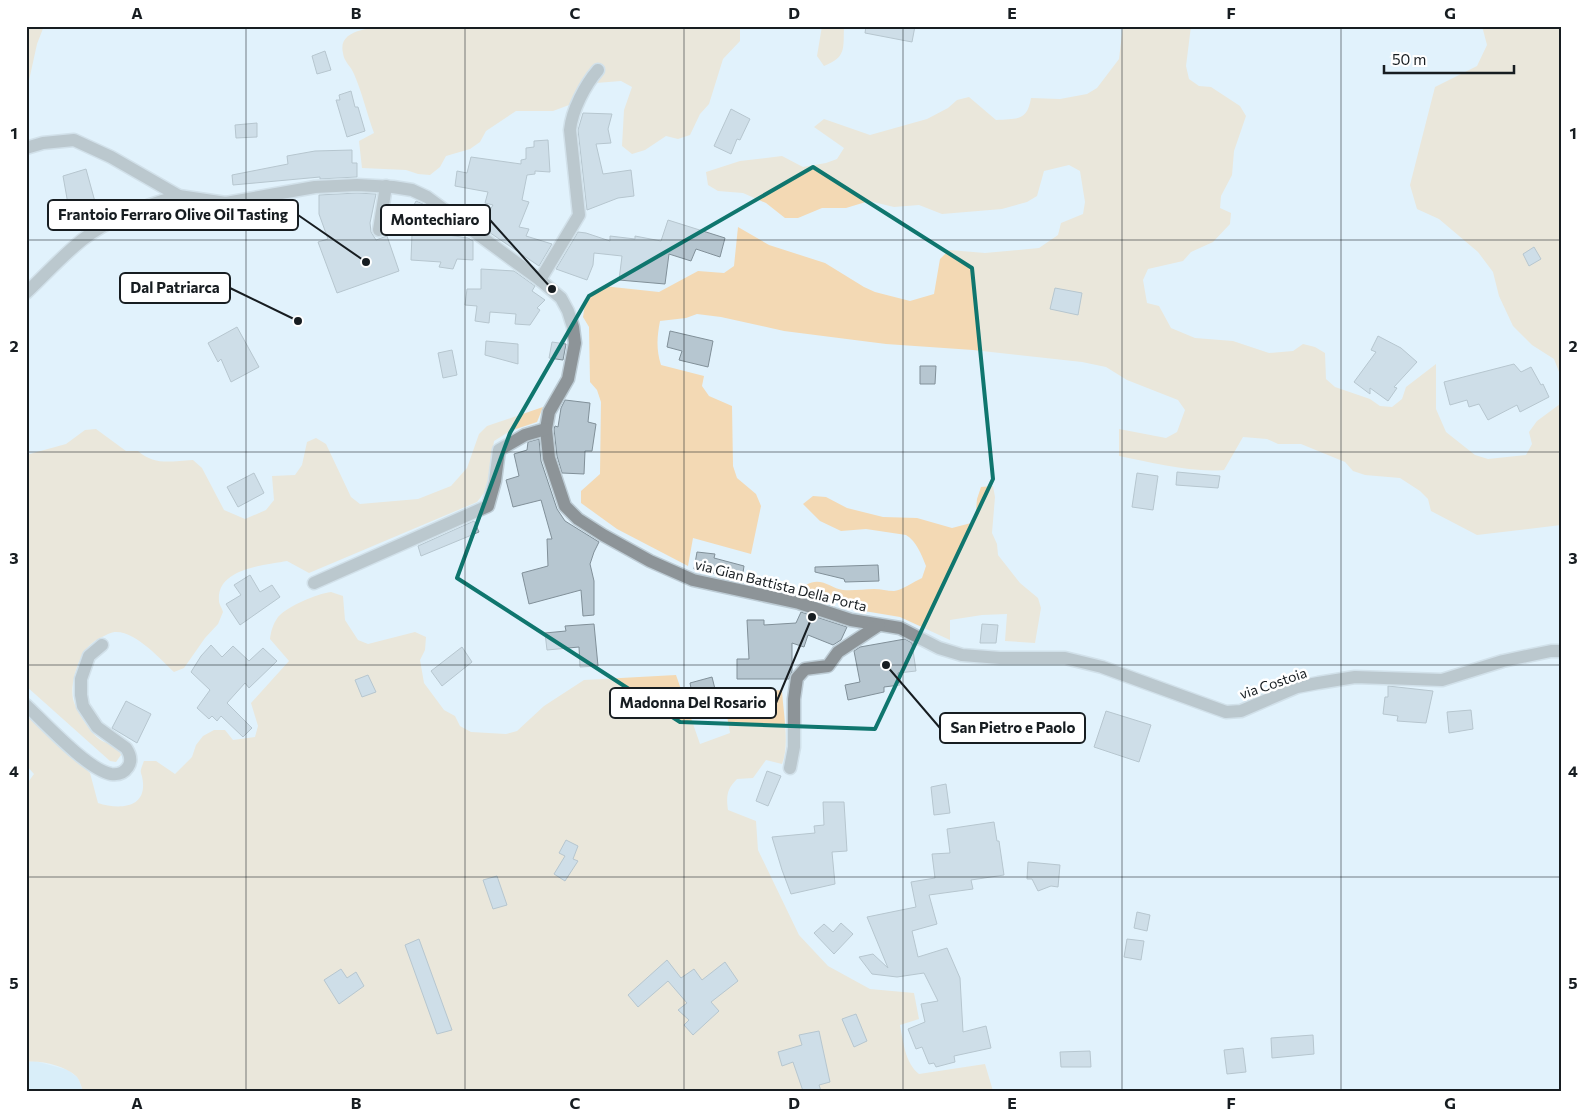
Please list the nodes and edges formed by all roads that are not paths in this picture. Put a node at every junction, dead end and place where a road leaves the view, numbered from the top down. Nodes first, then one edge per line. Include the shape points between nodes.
1 (598, 70) dead end
2 (26, 148) edge
3 (386, 186) junction
4 (179, 196) junction
5 (379, 230) dead end
6 (540, 280) junction
7 (26, 293) edge
8 (546, 429) junction
9 (314, 583) dead end
10 (879, 624) junction
11 (102, 645) dead end
12 (1561, 651) edge
13 (1000, 658) joint
14 (26, 704) edge
15 (790, 768) dead end

1 - 6 street via 571,118 579,214
2 - 4 street, via Gian Battista Della Porta via 74,140
3 - 4 street, via Gian Battista Della Porta via 315,187 226,203
3 - 5 street
3 - 6 street, via Gian Battista Della Porta via 412,190 427,197
4 - 7 street via 117,219 82,240
6 - 8 street, via Gian Battista Della Porta via 565,304 574,327 575,343 568,379 549,412
8 - 9 street via 525,435 499,450 488,506
8 - 10 street, via Gian Battista Della Porta via 549,458 565,506 578,519 604,535 693,580 799,603 851,620
10 - 13 street, via Gian Battista Della Porta via 900,628 939,648 962,655
10 - 15 street via 838,652 828,666 805,668 797,678
11 - 14 street via 89,656 81,679 80,695 83,706 97,727 129,753 129,763 123,772 108,774 92,765
12 - 13 street, via Costoia via 1503,661 1442,680 1355,677 1311,684 1241,710 1226,712 1102,666 1065,658

